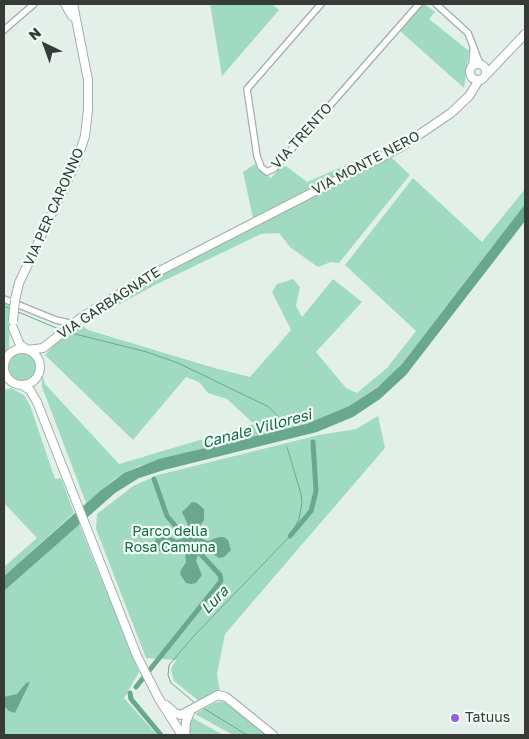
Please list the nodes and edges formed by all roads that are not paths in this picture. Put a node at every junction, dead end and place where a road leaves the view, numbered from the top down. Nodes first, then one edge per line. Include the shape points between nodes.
1 (36, 4) edge
2 (65, 4) edge
3 (72, 4) edge
4 (321, 4) edge
5 (419, 4) edge
6 (436, 4) edge
7 (74, 22) junction
8 (4, 30) edge
9 (525, 34) edge
10 (474, 46) junction
11 (503, 59) junction
12 (481, 64) junction
13 (472, 66) junction
14 (471, 76) junction
15 (483, 78) junction
16 (464, 100) junction
17 (170, 264) joint
18 (4, 299) edge
19 (13, 325) junction
20 (70, 326) junction
21 (49, 343) junction
22 (28, 350) junction
23 (12, 353) junction
24 (40, 362) junction
25 (4, 375) edge
26 (36, 379) junction
27 (13, 382) junction
28 (22, 385) junction
29 (4, 386) edge
30 (38, 402) junction
31 (159, 699) junction
32 (190, 712) junction
33 (183, 735) edge
34 (273, 735) edge

1 - 8 street
2 - 7 main road
3 - 7 main road
4 - 5 street, VIA TRENTO via 249,85 247,93 257,156 267,172 275,168
6 - 10 street via 468,33
7 - 19 main road, VIA PER CARONNO, bridge via 88,80 88,110 82,146 23,275 15,300
9 - 11 main road, VIA MONTE NERO
10 - 12 street
10 - 13 street
11 - 12 main road
11 - 15 main road, VIA MONTE NERO
12 - 13 main road
12 - 15 main road via 486,69
13 - 14 main road
14 - 15 main road
14 - 16 main road
15 - 16 main road, VIA MONTE NERO
16 - 17 main road, VIA MONTE NERO via 434,126 402,147
17 - 20 main road, VIA GARBAGNATE
18 - 20 street
19 - 22 main road via 17,341
19 - 23 main road
20 - 21 main road, VIA GARBAGNATE
21 - 22 main road, VIA GARBAGNATE via 39,350
21 - 24 main road, VIA GARBAGNATE
22 - 23 main road
22 - 24 main road
23 - 25 main road via 6,361
24 - 26 main road
25 - 27 main road
26 - 28 main road
26 - 30 main road
27 - 28 main road
27 - 29 main road
28 - 30 main road
30 - 31 main road via 138,656
31 - 32 main road via 175,714
31 - 33 main road
32 - 33 main road
32 - 34 main road via 218,695 226,697

